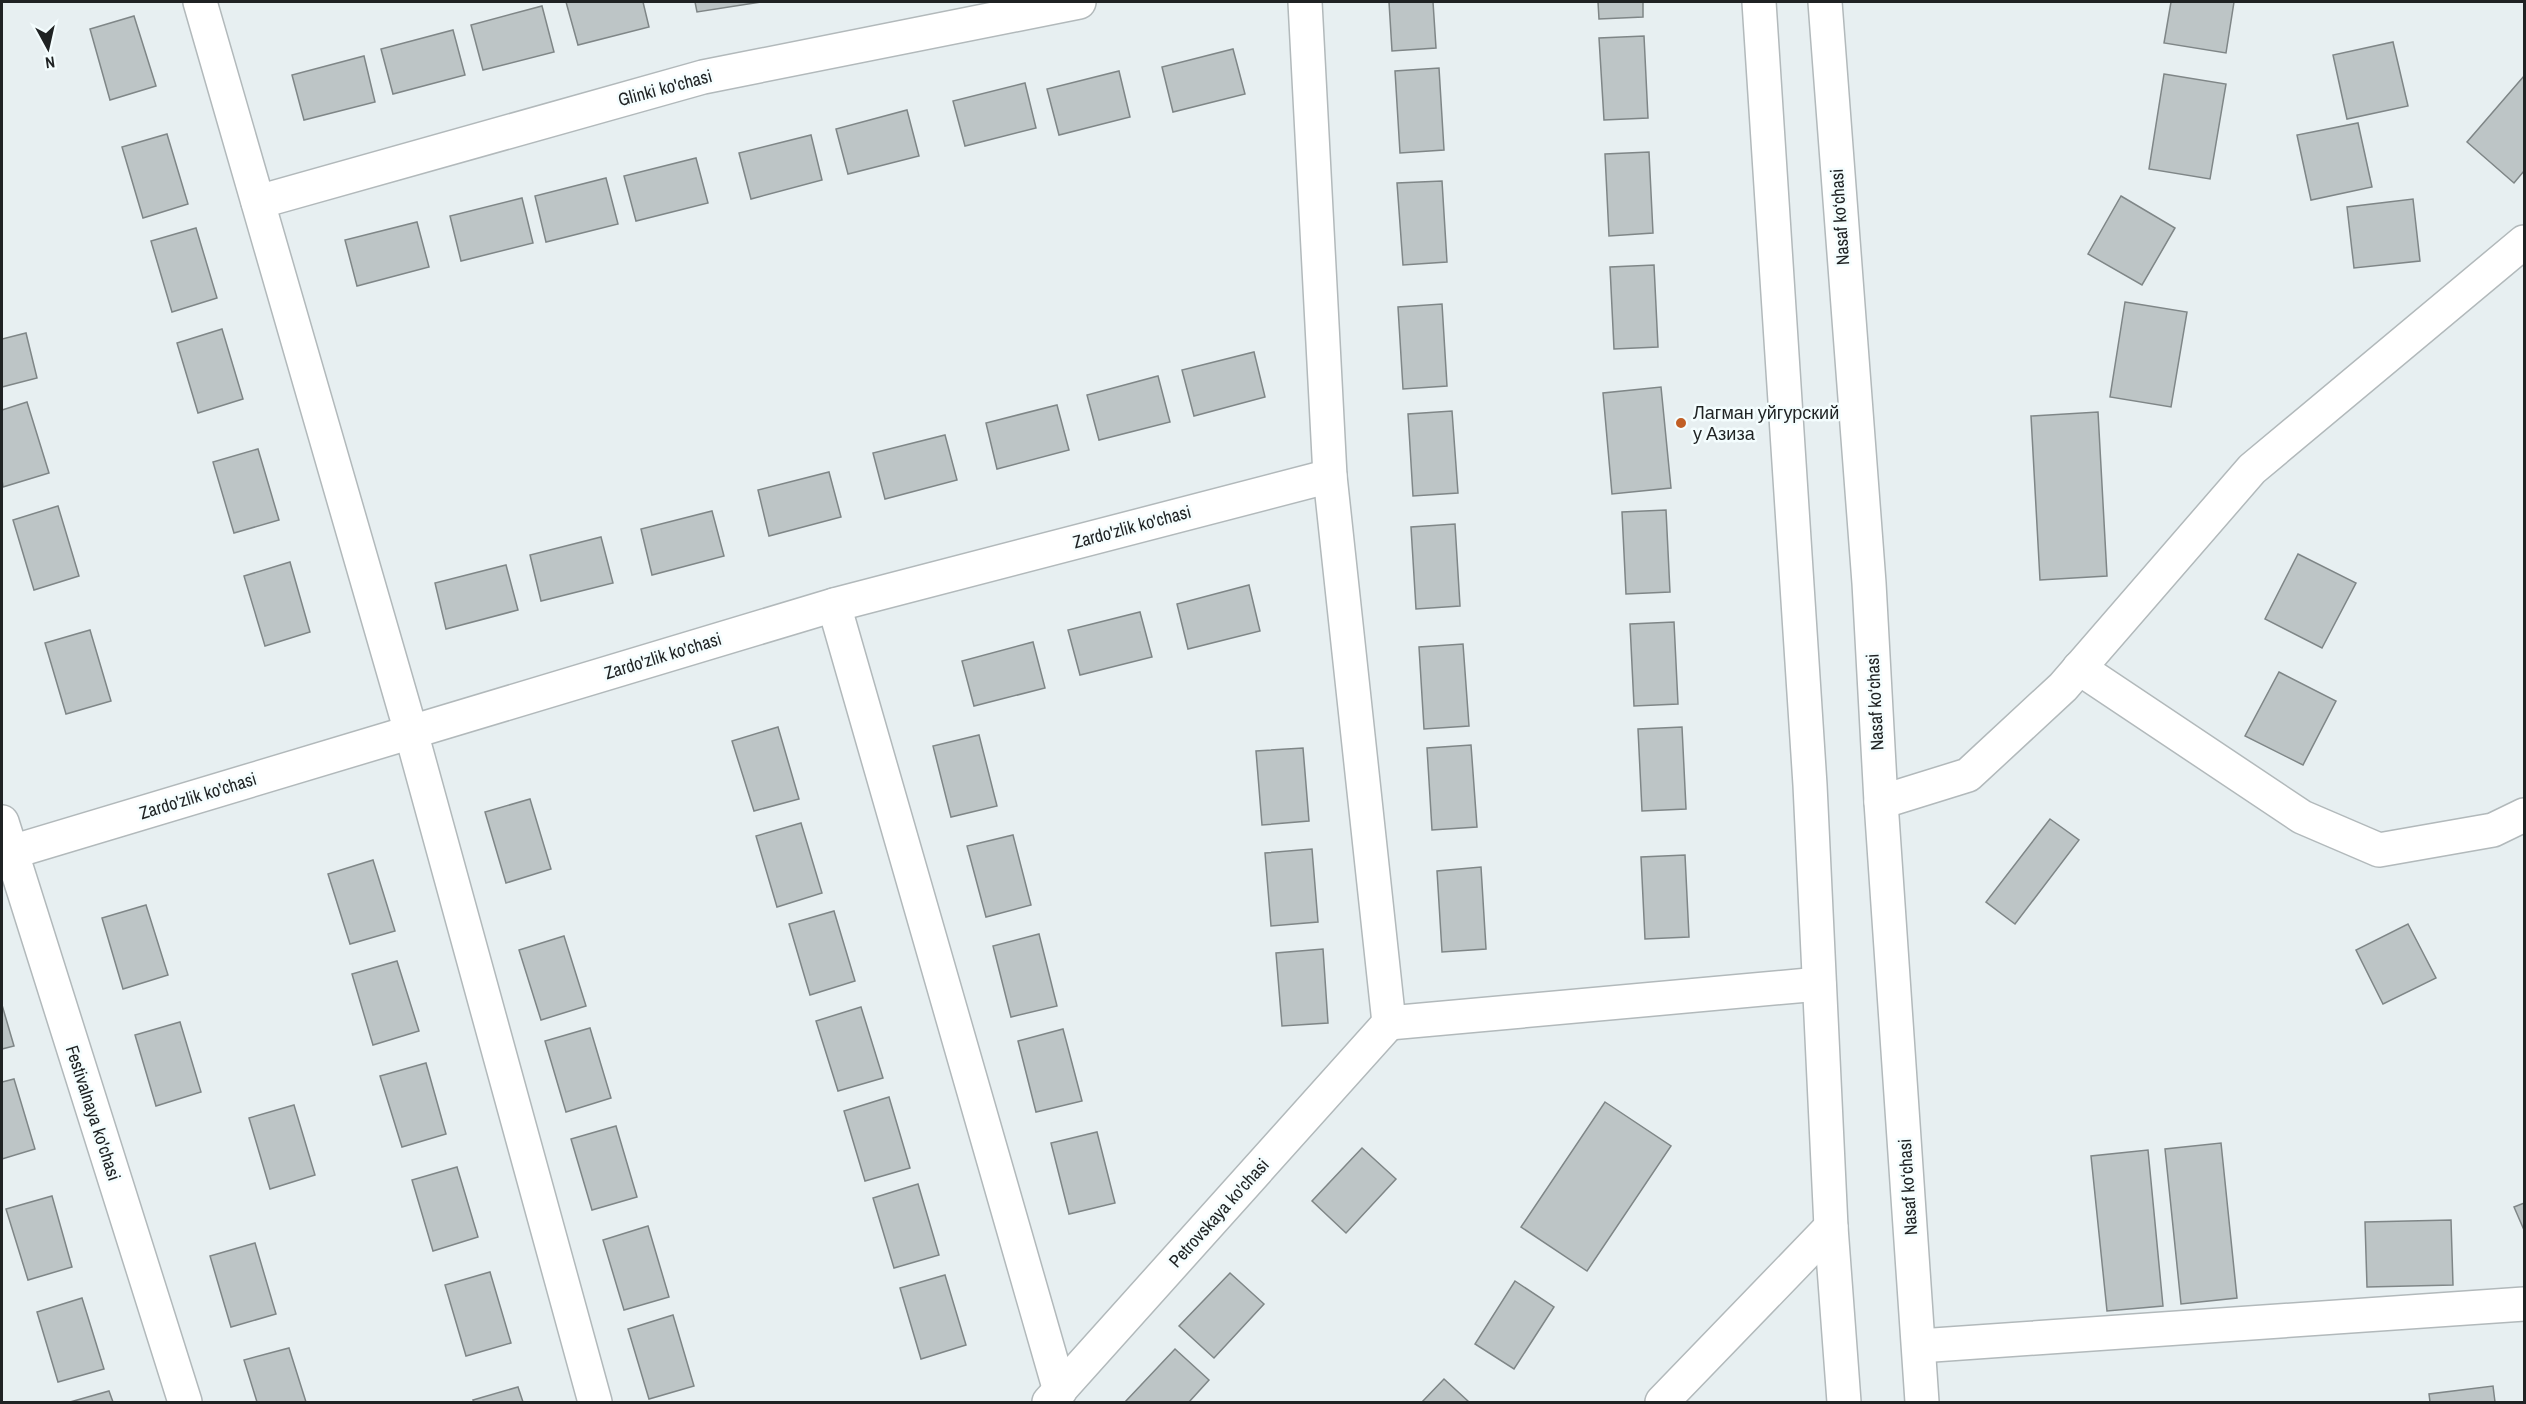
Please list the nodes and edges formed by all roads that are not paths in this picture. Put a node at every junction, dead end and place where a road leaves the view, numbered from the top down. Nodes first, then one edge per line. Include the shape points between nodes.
1 (200, 2) edge
2 (1079, 2) edge
3 (1305, 2) edge
4 (1759, 2) edge
5 (1825, 2) edge
6 (258, 202) junction
7 (2524, 242) edge
8 (1330, 476) junction
9 (834, 604) junction
10 (2079, 668) junction
11 (411, 732) junction
12 (1881, 802) junction
13 (2524, 814) edge
14 (2, 822) edge
15 (6, 854) edge
16 (1819, 984) junction
17 (1389, 1023) junction
18 (1830, 1227) junction
19 (2524, 1304) edge
20 (1919, 1346) junction
21 (1055, 1397) edge
22 (185, 1402) edge
23 (595, 1402) edge
24 (1662, 1402) edge
25 (1844, 1402) edge
26 (1922, 1402) edge

1 - 6 street
2 - 6 street, Glinki ko'chasi via 703,77
3 - 8 street
4 - 16 street via 1810,785
5 - 12 street, Nasaf ko‘chasi via 1869,583
6 - 11 street
7 - 10 street via 2252,469
8 - 9 street, Zardo'zlik ko'chasi
8 - 17 street
9 - 11 street, Zardo'zlik ko'chasi
9 - 21 street
10 - 12 street via 1968,775
10 - 13 street via 2302,817 2379,850 2493,830
11 - 15 street, Zardo'zlik ko'chasi
11 - 23 street
12 - 20 street, Nasaf ko‘chasi
14 - 15 street, Festivalnaya ko'chasi
15 - 22 street, Festivalnaya ko'chasi
16 - 17 street
16 - 18 street
17 - 21 street, Petrovskaya ko'chasi
18 - 24 street
18 - 25 street
19 - 20 street
20 - 26 street, Nasaf ko‘chasi

